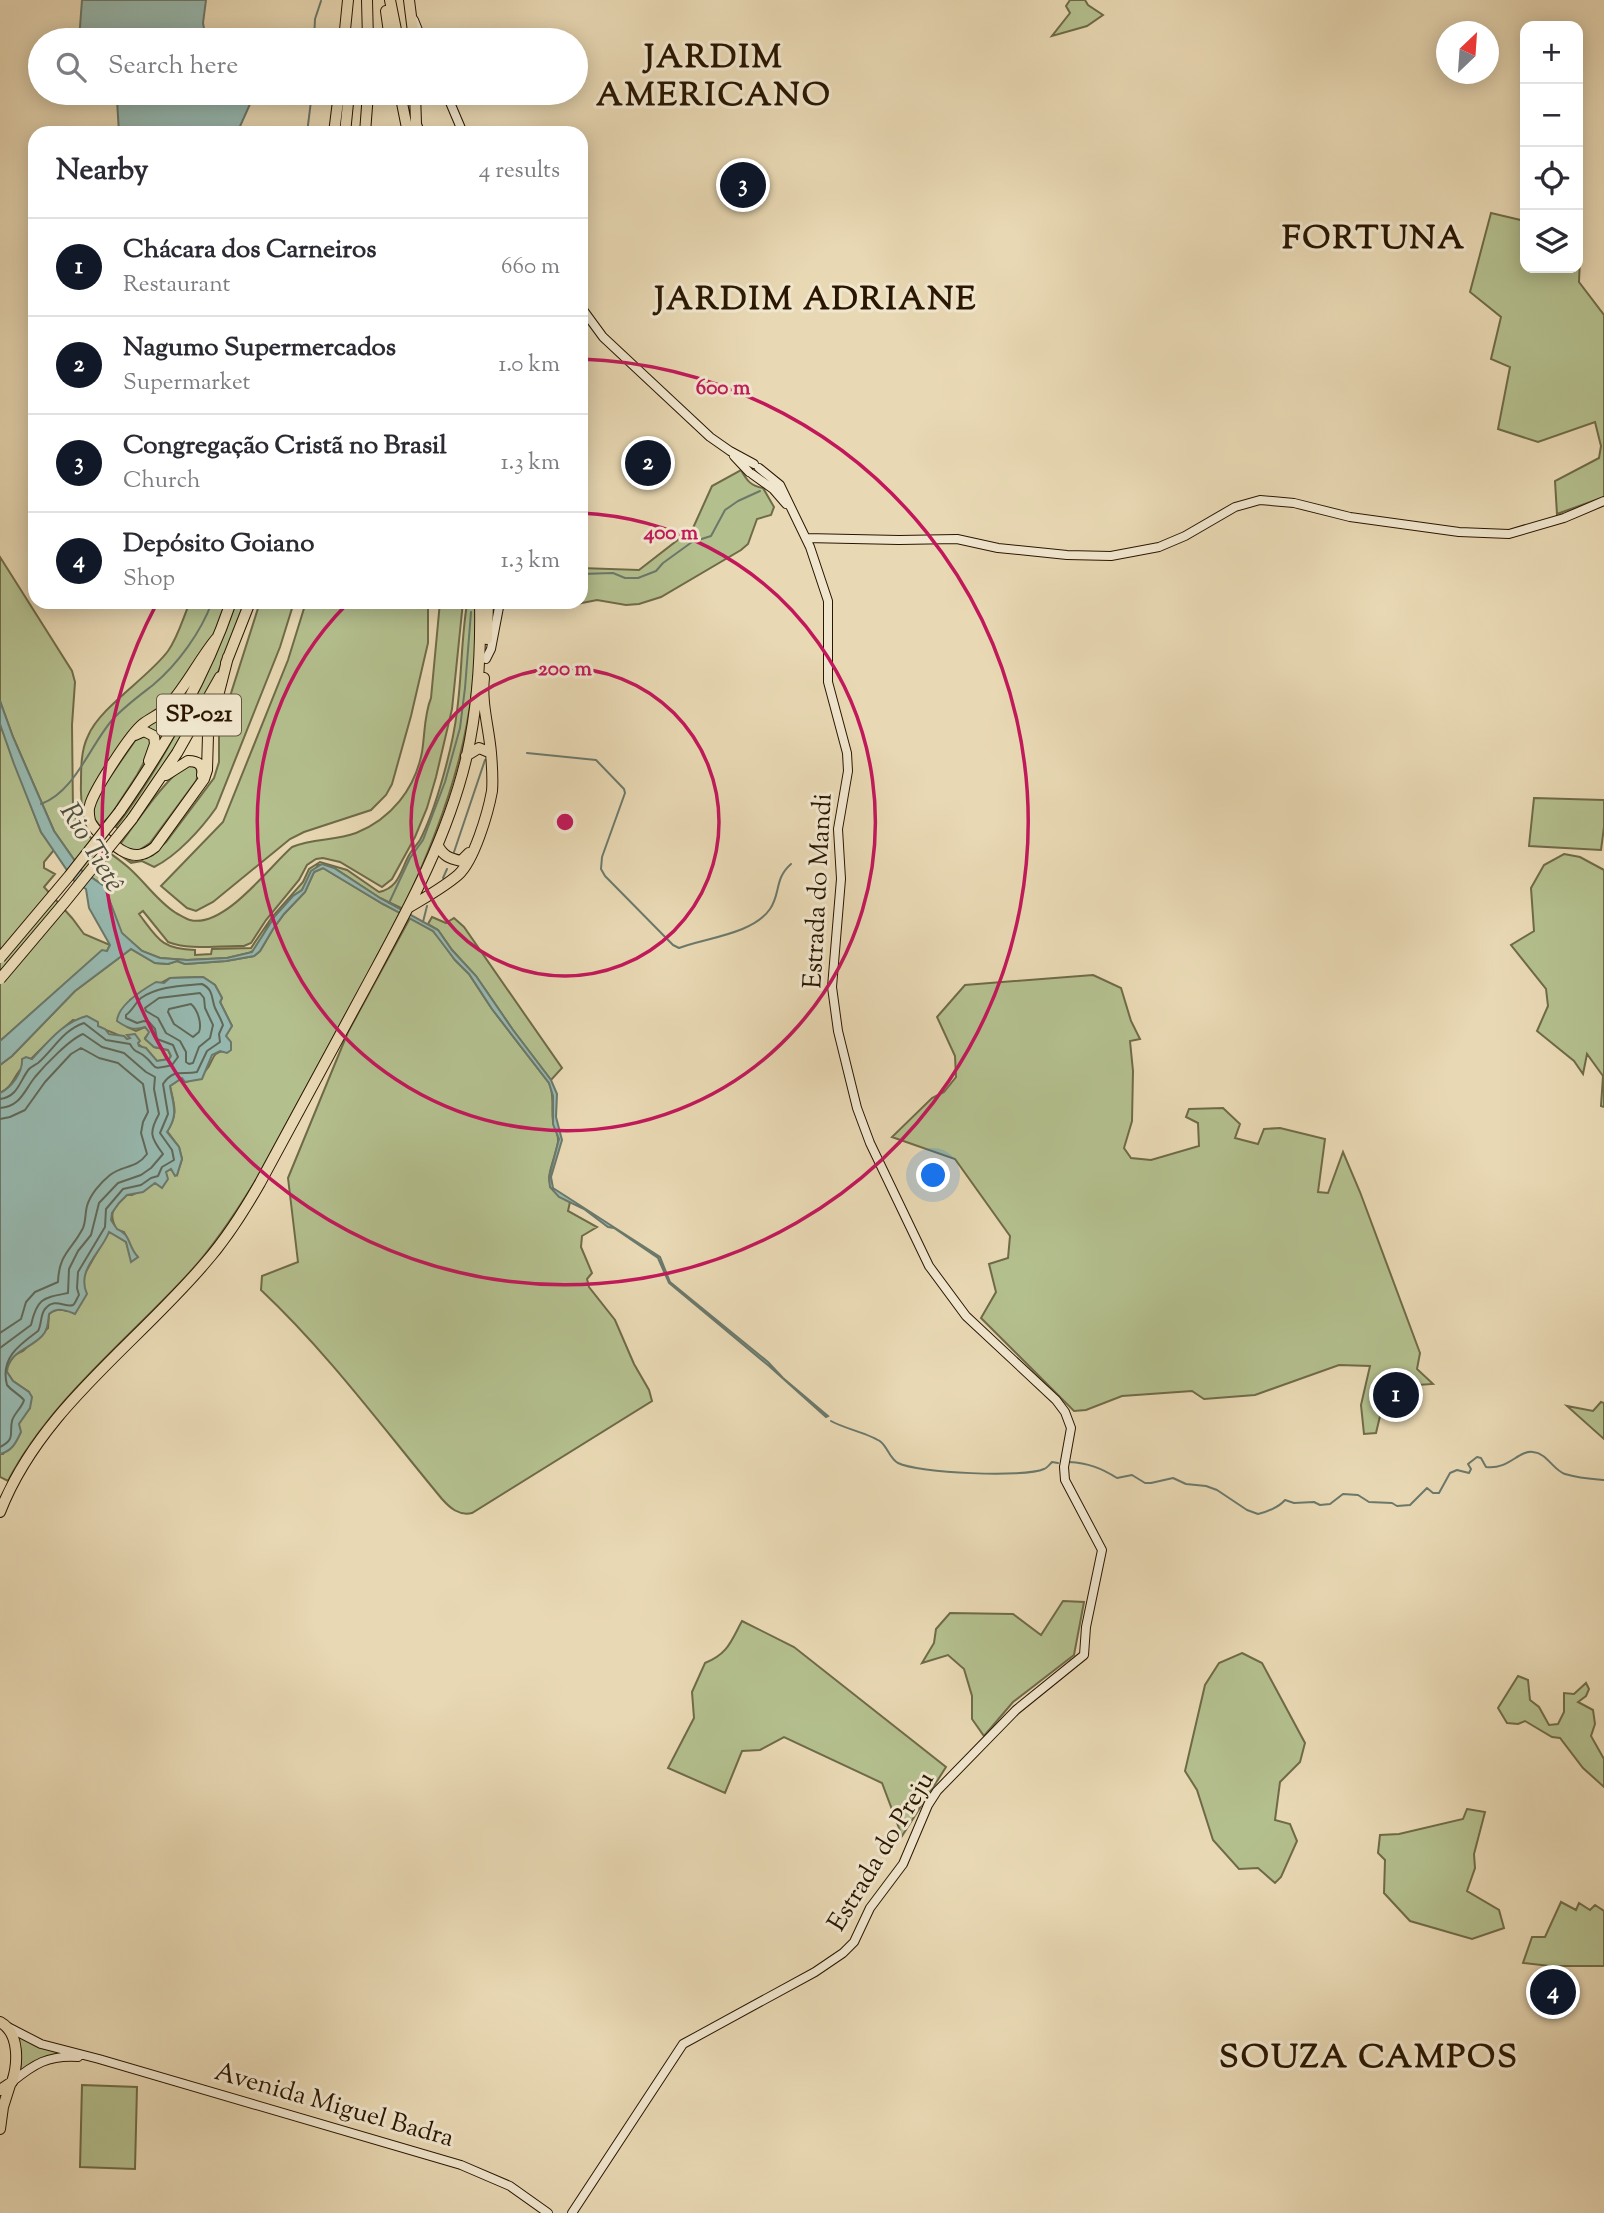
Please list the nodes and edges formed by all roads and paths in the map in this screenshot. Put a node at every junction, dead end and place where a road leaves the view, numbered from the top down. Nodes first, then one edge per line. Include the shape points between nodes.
1 (348, 0) edge
2 (367, 0) edge
3 (387, 0) edge
4 (409, 0) edge
5 (411, 12) junction
6 (346, 28) edge
7 (349, 28) edge
8 (368, 28) edge
9 (389, 28) edge
10 (395, 28) edge
11 (413, 28) edge
12 (417, 28) edge
13 (338, 105) edge
14 (348, 105) edge
15 (368, 105) edge
16 (402, 105) edge
17 (417, 105) edge
18 (450, 105) edge
19 (335, 126) edge
20 (346, 126) edge
21 (366, 126) edge
22 (407, 126) edge
23 (418, 126) edge
24 (460, 126) edge
25 (588, 318) edge
26 (1604, 501) edge
27 (806, 538) junction
28 (228, 609) edge
29 (247, 609) edge
30 (480, 609) edge
31 (488, 609) edge
32 (499, 609) edge
33 (216, 639) junction
34 (229, 657) junction
35 (486, 659) junction
36 (131, 737) junction
37 (491, 753) junction
38 (466, 756) junction
39 (160, 780) junction
40 (141, 782) junction
41 (198, 787) junction
42 (438, 845) junction
43 (474, 846) junction
44 (406, 912) junction
45 (0, 958) edge
46 (0, 979) edge
47 (2, 1508) edge
48 (1084, 1652) joint
49 (0, 2014) edge
50 (4, 2024) edge
51 (99, 2059) junction
52 (11, 2083) junction
53 (0, 2090) edge
54 (0, 2129) edge
55 (548, 2213) edge
56 (572, 2213) edge

1 - 6 highway
1 - 7 highway
2 - 8 highway
3 - 9 highway
3 - 10 highway
4 - 5 highway
5 - 11 highway
5 - 12 main road
13 - 19 highway
14 - 20 highway
15 - 21 highway
16 - 22 highway
17 - 23 highway
18 - 24 main road
25 - 27 main road, Estrada do Mandi via 710,437 780,485
26 - 27 main road via 1509,534 1459,532 1260,500 1159,547 1111,556 998,548 957,539
27 - 48 main road, Estrada do Mandi via 828,601 828,682 848,761 838,829 841,891 832,974 838,1031 857,1108 929,1266 966,1316 1056,1400 1070,1420 1065,1480 1102,1550
28 - 33 highway, SP-021
29 - 34 highway, SP-021
30 - 38 highway via 479,669
31 - 35 highway
32 - 35 main road
33 - 36 highway via 167,708
33 - 40 highway, SP-021 via 185,709
34 - 39 highway, SP-021
34 - 41 highway via 208,735 207,770
35 - 37 highway via 483,686
36 - 40 highway via 144,731 155,739
36 - 41 highway via 89,811 95,829 123,851 139,856 155,847
37 - 38 highway via 479,748
37 - 43 highway via 492,791
38 - 42 highway
39 - 41 highway via 179,765 193,761 203,768
39 - 46 highway, SP-021, bridge
40 - 45 highway, SP-021, bridge
42 - 43 highway via 443,855 461,861
42 - 44 highway
43 - 44 highway via 459,874
44 - 47 highway via 236,1223 196,1273 60,1415 33,1448
48 - 56 main road, Estrada do Preju via 1016,1710 937,1791 903,1864 845,1952 684,2044
49 - 50 highway
50 - 51 main road via 41,2044
50 - 52 highway via 13,2038 16,2060
51 - 52 main road via 48,2059
51 - 55 main road, Avenida Miguel Badra via 461,2165 510,2186
52 - 53 highway
52 - 54 highway

